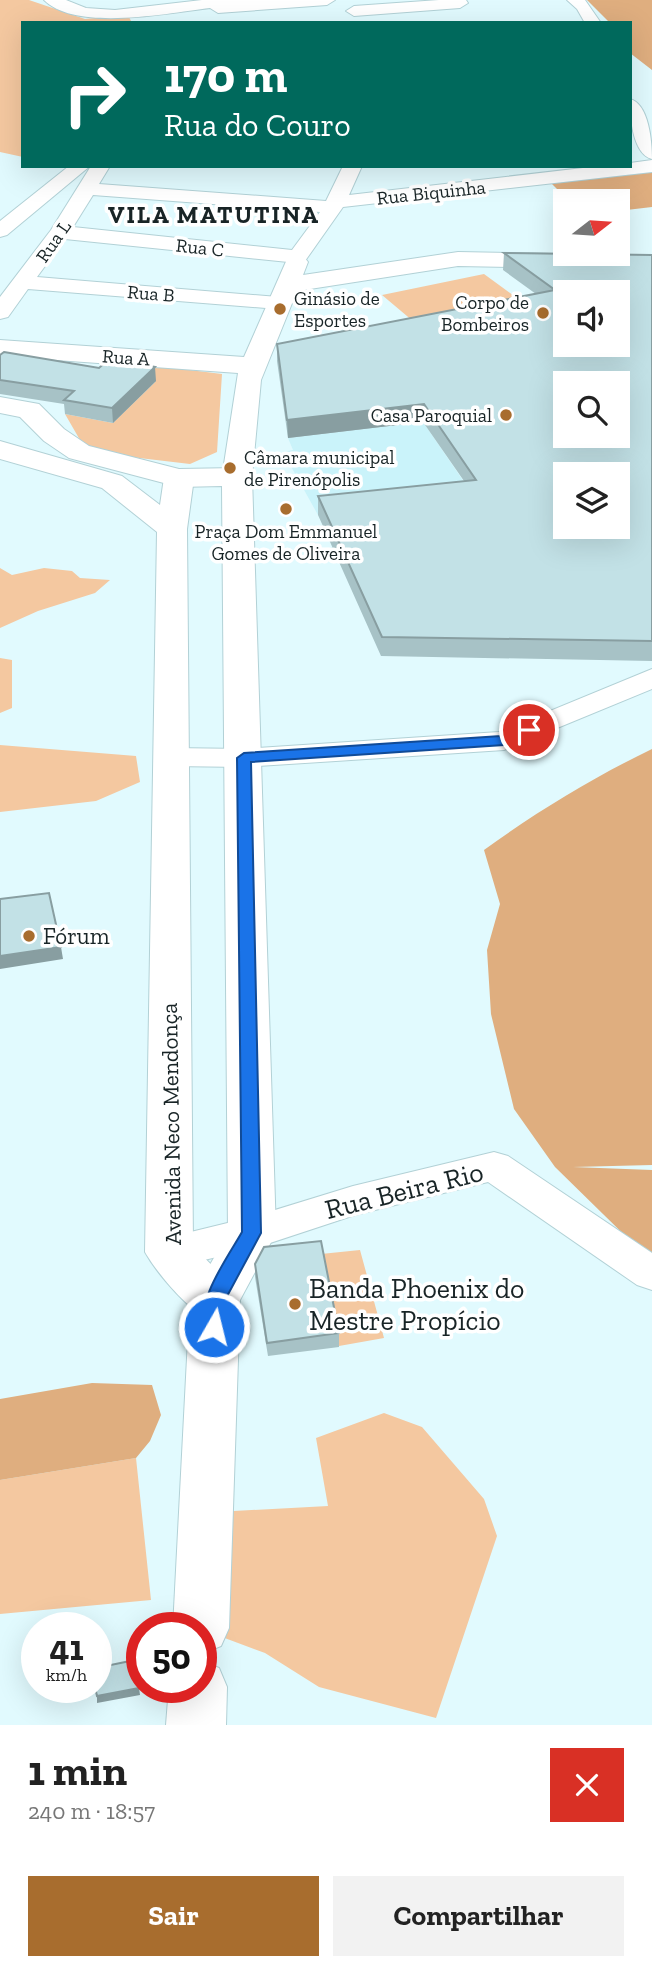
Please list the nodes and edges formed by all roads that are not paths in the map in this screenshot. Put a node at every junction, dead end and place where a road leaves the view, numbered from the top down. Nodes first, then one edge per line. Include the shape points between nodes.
1 (52, 0) edge
2 (240, 0) edge
3 (327, 0) edge
4 (341, 0) edge
5 (575, 0) edge
6 (458, 1) edge
7 (153, 12) edge
8 (358, 17) edge
9 (592, 21) edge
10 (632, 106) edge
11 (652, 153) edge
12 (652, 166) edge
13 (80, 168) edge
14 (100, 168) edge
15 (352, 168) edge
16 (87, 189) junction
17 (334, 205) junction
18 (8, 226) edge
19 (62, 229) junction
20 (298, 257) junction
21 (426, 262) junction
22 (652, 263) edge
23 (24, 282) junction
24 (282, 294) junction
25 (0, 312) edge
26 (0, 348) edge
27 (253, 366) junction
28 (0, 405) edge
29 (0, 450) edge
30 (237, 477) junction
31 (179, 478) junction
32 (172, 529) junction
33 (652, 678) edge
34 (171, 757) junction
35 (244, 758) junction
36 (252, 1233) junction
37 (169, 1252) junction
38 (652, 1274) edge
39 (215, 1300) junction
40 (202, 1612) edge
41 (197, 1703) edge
42 (196, 1725) edge

1 - 7 street via 97,15
2 - 7 street
3 - 7 street
4 - 8 street
5 - 9 street
6 - 8 street
10 - 11 street
12 - 17 street, Rua Biquinha
13 - 18 street, Rua L
14 - 16 street, Rua L
15 - 17 street
16 - 17 street, Rua Biquinha
16 - 19 street, Rua L
17 - 20 street
18 - 19 street, Rua C
19 - 20 street, Rua C
19 - 23 street, Rua L
20 - 21 street
20 - 24 street
21 - 22 street via 488,258
21 - 24 street
23 - 24 street, Rua B
23 - 25 street, Rua L
24 - 27 street
26 - 27 street, Rua A
27 - 30 street
28 - 31 street via 29,410 79,452
29 - 32 street via 112,482
30 - 31 street
30 - 35 street
31 - 32 street, Avenida Neco Mendonça
32 - 34 street, Avenida Neco Mendonça
33 - 35 street via 504,741
34 - 35 street
34 - 37 street, Avenida Neco Mendonça
35 - 36 street
36 - 37 street, Rua Beira Rio
36 - 38 street, Rua Beira Rio via 353,1201 494,1166
36 - 39 street
37 - 39 street, Avenida Neco Mendonça
39 - 40 street
41 - 42 street

